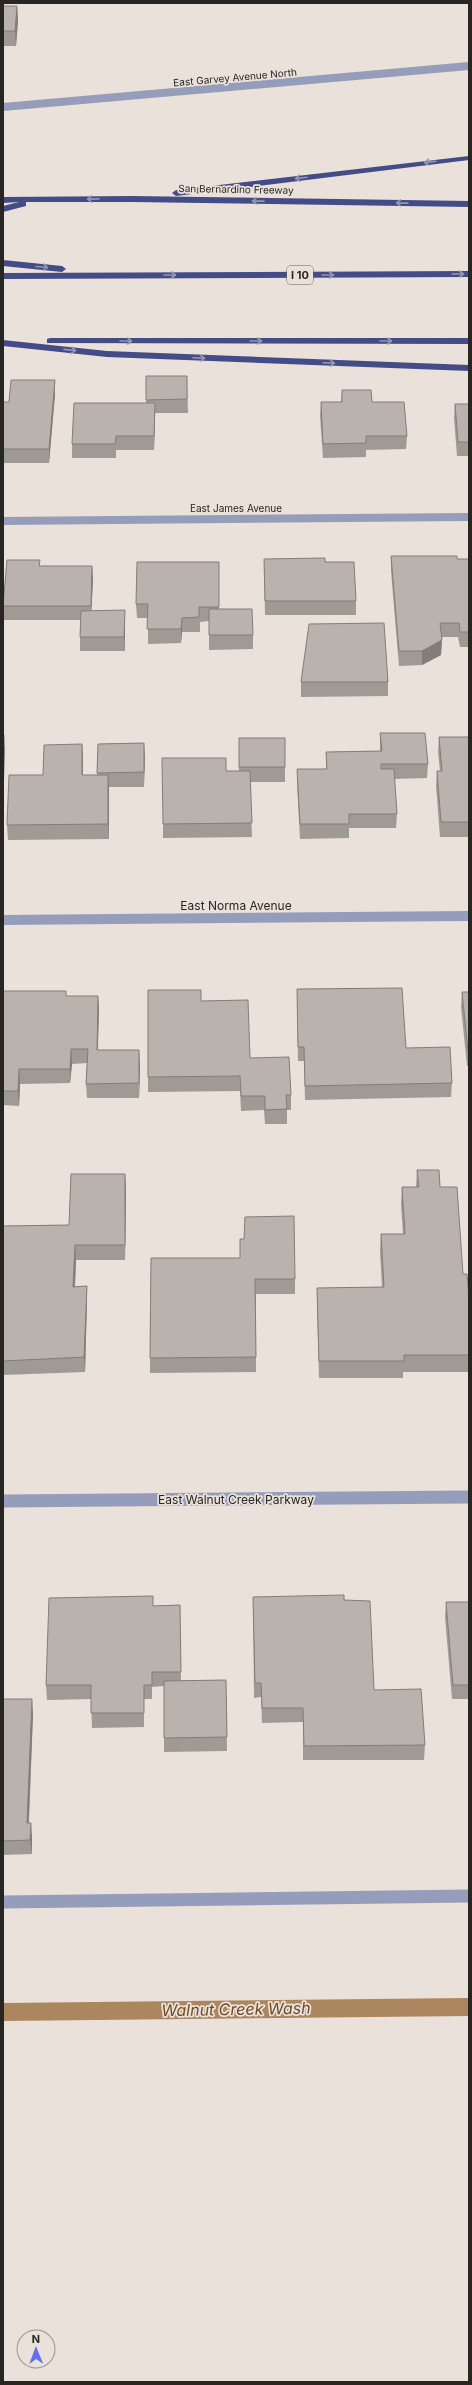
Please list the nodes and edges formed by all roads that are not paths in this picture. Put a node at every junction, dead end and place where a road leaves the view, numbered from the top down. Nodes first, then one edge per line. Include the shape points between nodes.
1 (469, 66) edge
2 (3, 107) edge
3 (469, 158) edge
4 (132, 199) junction
5 (3, 200) edge
6 (38, 200) junction
7 (469, 204) edge
8 (3, 209) edge
9 (3, 264) edge
10 (469, 274) edge
11 (3, 276) edge
12 (131, 276) junction
13 (469, 341) edge
14 (3, 342) edge
15 (469, 368) edge
16 (469, 517) edge
17 (3, 521) edge
18 (469, 916) edge
19 (3, 920) edge
20 (469, 1497) edge
21 (3, 1500) edge
22 (469, 1896) edge
23 (3, 1902) edge

1 - 2 street, East Garvey Avenue North
3 -> 4 highway
4 -> 6 highway, San Bernardino Freeway
7 -> 4 highway, San Bernardino Freeway
5 - 6 highway, San Bernardino Freeway
6 - 8 highway
9 -> 12 highway
12 -> 10 highway, I 10
11 - 12 highway, I 10
14 -> 13 highway
14 -> 15 highway via 107,354
16 - 17 street, East James Avenue
18 - 19 street, East Norma Avenue
20 - 21 street, East Walnut Creek Parkway
22 - 23 street

